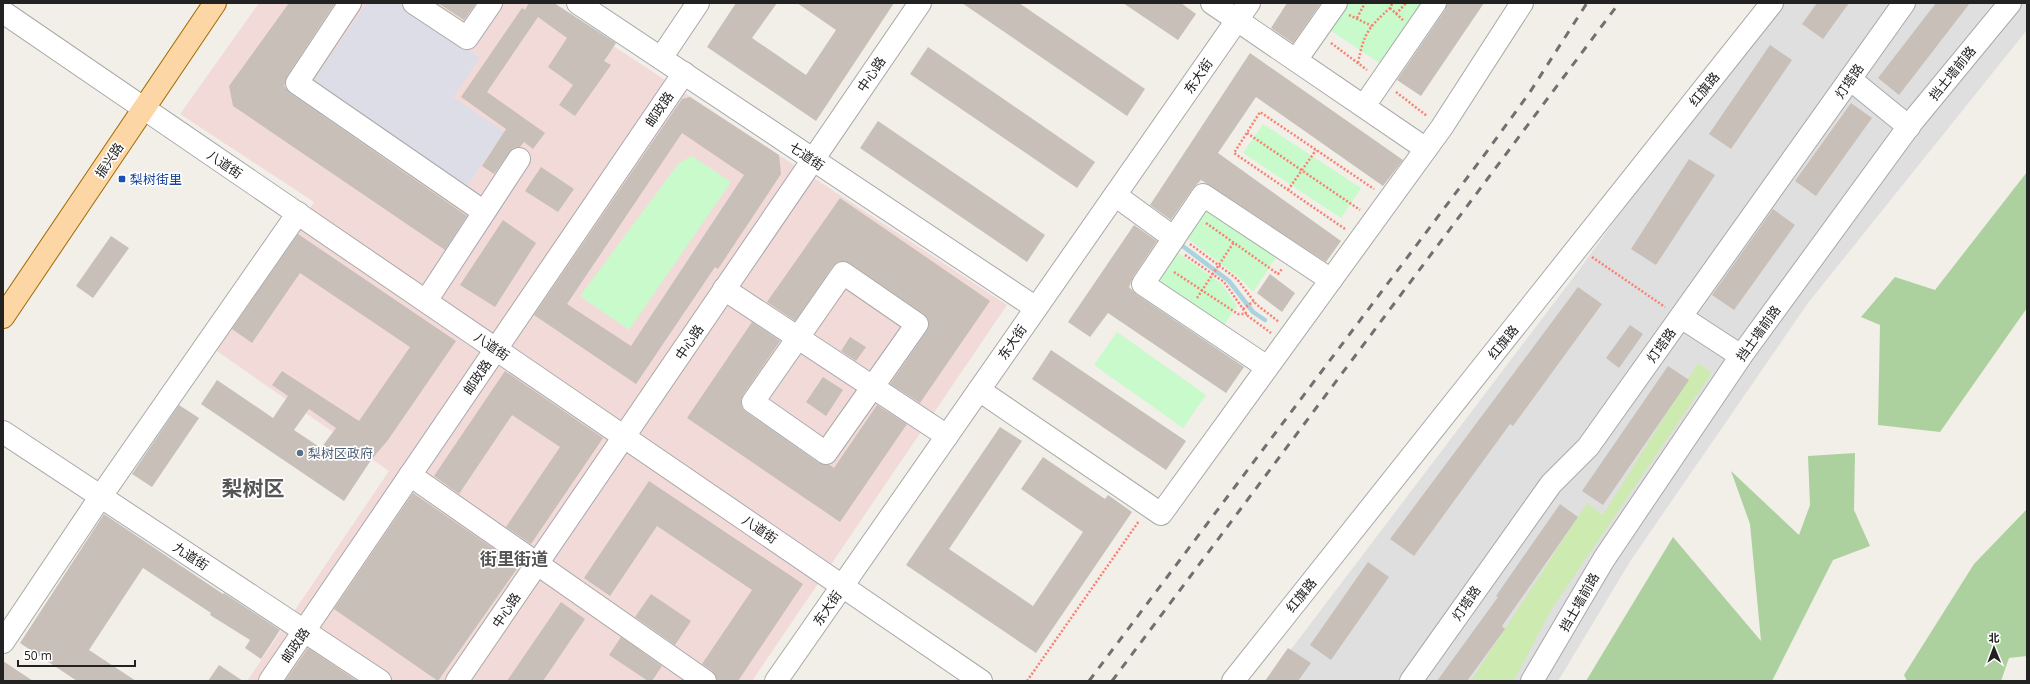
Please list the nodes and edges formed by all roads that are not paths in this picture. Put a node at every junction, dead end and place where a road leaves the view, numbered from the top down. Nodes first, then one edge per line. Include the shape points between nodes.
1 (215, 3) edge
2 (350, 3) edge
3 (414, 3) edge
4 (491, 3) edge
5 (578, 3) edge
6 (698, 3) edge
7 (920, 3) edge
8 (1212, 3) edge
9 (1435, 3) edge
10 (1522, 3) edge
11 (1772, 3) edge
12 (1904, 3) edge
13 (2010, 3) edge
14 (1334, 6) edge
15 (1243, 11) edge
16 (3, 12) edge
17 (660, 58) junction
18 (1296, 60) junction
19 (684, 73) junction
20 (1850, 79) junction
21 (1364, 106) junction
22 (144, 108) junction
23 (1909, 127) junction
24 (1426, 149) junction
25 (519, 159) dead end
26 (813, 160) junction
27 (1115, 195) junction
28 (484, 212) junction
29 (298, 213) junction
30 (1170, 244) junction
31 (1330, 280) junction
32 (724, 289) junction
33 (426, 301) junction
34 (1036, 308) junction
35 (3, 317) edge
36 (1681, 317) junction
37 (798, 338) junction
38 (496, 349) junction
39 (1740, 356) junction
40 (1267, 367) junction
41 (873, 387) junction
42 (979, 390) junction
43 (3, 432) edge
44 (624, 436) junction
45 (947, 436) junction
46 (410, 476) junction
47 (101, 496) junction
48 (537, 564) junction
49 (843, 586) junction
50 (304, 631) junction
51 (3, 642) edge
52 (270, 681) edge
53 (380, 681) edge
54 (457, 681) edge
55 (705, 681) edge
56 (776, 681) edge
57 (981, 681) edge
58 (1233, 681) edge
59 (1412, 681) edge
60 (1532, 681) edge

1 - 22 main road, 振兴路
2 - 28 street via 297,84
3 - 4 street via 467,38
5 - 17 street, 七道街
6 - 17 street
7 - 26 street, 中心路
8 - 15 street
9 - 21 street
10 - 24 street
11 - 58 street, 红旗路
12 - 20 street, 灯塔路
13 - 23 street, 挡土墙前路
14 - 18 street
15 - 18 street
15 - 27 street, 东大街
16 - 22 street, 八道街
17 - 19 street, 七道街
18 - 21 street
19 - 26 street, 七道街
19 - 38 street, 邮政路
20 - 23 street
20 - 36 street, 灯塔路
21 - 24 street
22 - 29 street, 八道街
22 - 35 main road, 振兴路
23 - 39 street, 挡土墙前路
24 - 31 street
25 - 28 street
26 - 32 street, 中心路
26 - 34 street, 七道街
27 - 30 street
27 - 34 street, 东大街
28 - 33 street
29 - 33 street, 八道街
29 - 47 street
30 - 31 street via 1203,195
30 - 40 street via 1143,284
31 - 40 street
32 - 37 street
32 - 44 street, 中心路
33 - 38 street, 八道街
34 - 42 street, 东大街
36 - 39 street
36 - 59 street, 灯塔路 via 1588,447 1550,484
37 - 41 street
37 - 41 street via 843,273 917,324
37 - 41 street via 753,402 826,453
38 - 44 street, 八道街
38 - 46 street, 邮政路
39 - 60 street, 挡土墙前路 via 1604,559
40 - 42 street via 1161,514
41 - 45 street
42 - 45 street, 东大街
43 - 47 street, 九道街
44 - 48 street, 中心路
44 - 49 street, 八道街
45 - 49 street, 东大街
46 - 48 street
46 - 50 street, 邮政路
47 - 50 street, 九道街
47 - 51 street
48 - 54 street, 中心路
48 - 55 street
49 - 56 street, 东大街
49 - 57 street, 八道街
50 - 52 street, 邮政路
50 - 53 street, 九道街

